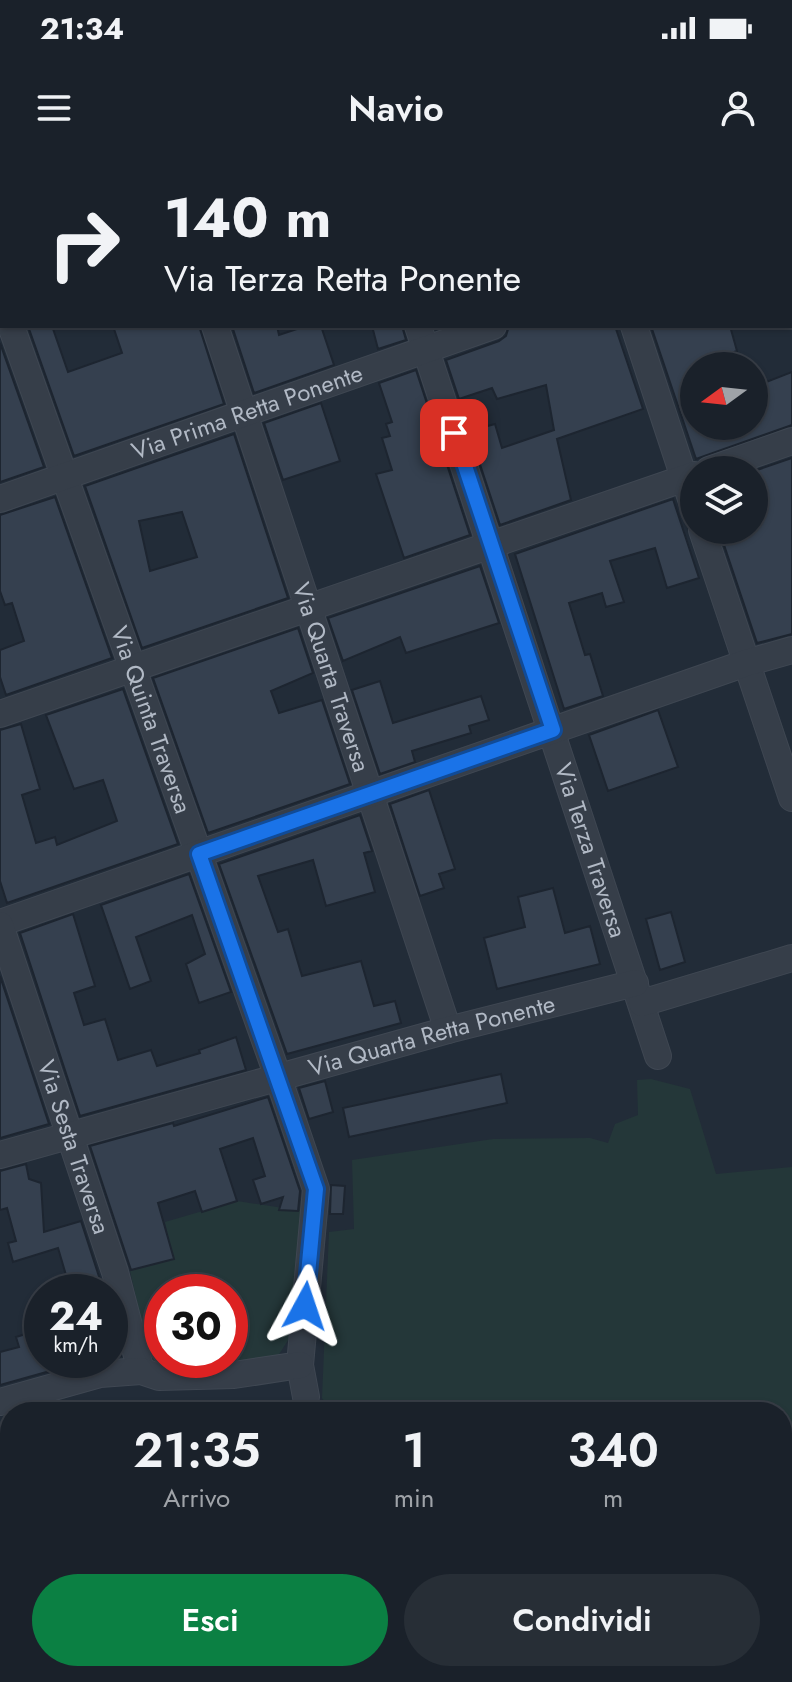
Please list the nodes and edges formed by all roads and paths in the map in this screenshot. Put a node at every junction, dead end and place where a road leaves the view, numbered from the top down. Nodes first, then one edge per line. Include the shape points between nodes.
1 (12, 328) edge
2 (216, 328) edge
3 (481, 328) edge
4 (635, 328) edge
5 (422, 338) edge
6 (244, 414) junction
7 (792, 441) edge
8 (688, 456) edge
9 (750, 456) edge
10 (64, 476) junction
11 (680, 480) edge
12 (0, 499) edge
13 (707, 544) edge
14 (492, 545) junction
15 (308, 608) junction
16 (792, 650) edge
17 (746, 663) junction
18 (133, 668) junction
19 (0, 714) edge
20 (553, 730) junction
21 (370, 794) junction
22 (792, 798) edge
23 (199, 854) junction
24 (0, 924) edge
25 (792, 958) edge
26 (638, 993) junction
27 (448, 1030) junction
28 (658, 1056) dead end
29 (278, 1077) junction
30 (70, 1135) junction
31 (0, 1155) edge
32 (300, 1365) junction
33 (141, 1371) junction
34 (306, 1397) dead end
35 (0, 1402) edge

1 - 10 street, Via Quinta Traversa
2 - 6 street, Via Quarta Traversa
3 - 5 street, Via Prima Retta Ponente
4 - 8 street
5 - 6 street, Via Prima Retta Ponente
5 - 14 street, Via Terza Traversa
6 - 10 street, Via Prima Retta Ponente
6 - 15 street, Via Quarta Traversa
7 - 9 street
10 - 12 street, Via Prima Retta Ponente
10 - 18 street, Via Quinta Traversa
11 - 14 street
13 - 17 street
14 - 15 street
14 - 20 street, Via Terza Traversa
15 - 18 street
15 - 21 street, Via Quarta Traversa
16 - 17 street
17 - 20 street
17 - 22 street
18 - 19 street
18 - 23 street, Via Quinta Traversa
20 - 21 street
20 - 26 street, Via Terza Traversa
21 - 23 street
21 - 27 street, Via Quarta Traversa
23 - 24 street
23 - 29 street, Via Quinta Traversa
24 - 30 street, Via Sesta Traversa
25 - 26 street, Via Quarta Retta Ponente
26 - 27 street, Via Quarta Retta Ponente
26 - 28 street, Via Terza Traversa
27 - 29 street, Via Quarta Retta Ponente
29 - 30 street, Via Quarta Retta Ponente
29 - 32 street, Via Quinta Traversa via 316,1189
30 - 31 street, Via Quarta Retta Ponente
30 - 33 street, Via Sesta Traversa
32 - 33 street via 234,1375 159,1377
32 - 34 street, Via Quinta Traversa
33 - 35 street via 100,1374

